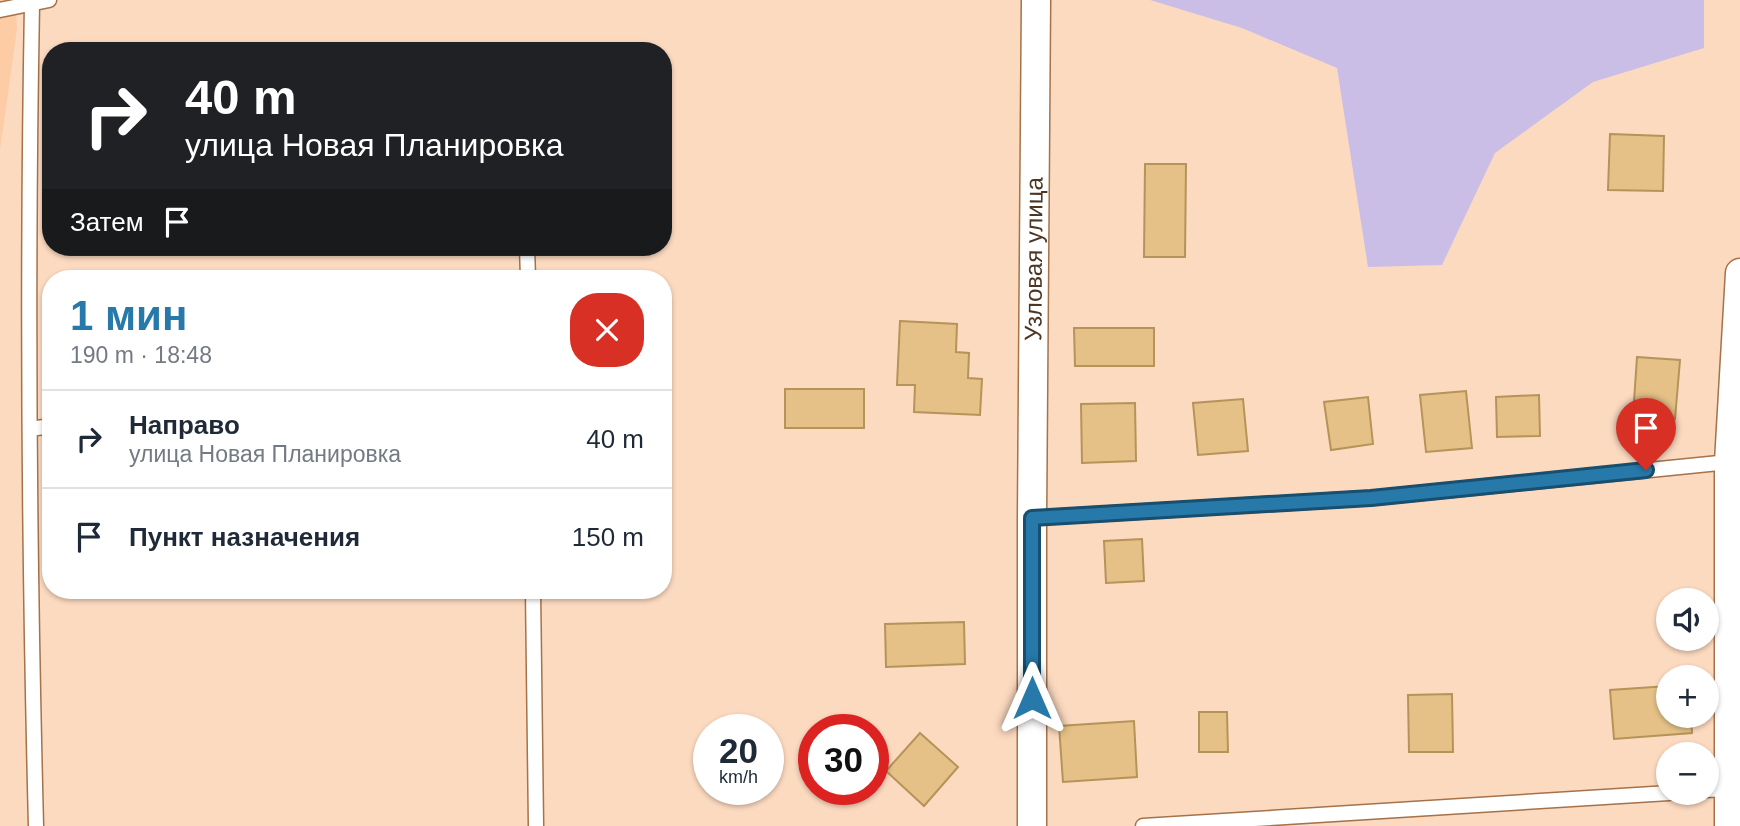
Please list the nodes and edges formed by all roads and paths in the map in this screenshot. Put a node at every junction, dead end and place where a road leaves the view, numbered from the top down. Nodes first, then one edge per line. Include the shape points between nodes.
1 (49, 0) edge
2 (1036, 0) edge
3 (32, 4) junction
4 (0, 10) edge
5 (1740, 272) edge
6 (42, 427) edge
7 (30, 429) junction
8 (1728, 462) junction
9 (1032, 518) junction
10 (533, 599) edge
11 (1719, 742) edge
12 (1656, 794) edge
13 (1719, 796) edge
14 (36, 826) edge
15 (536, 826) edge
16 (1032, 826) edge
17 (1143, 826) edge
18 (1729, 826) edge

1 - 3 lane
2 - 9 street, Узловая улица
3 - 4 lane
3 - 7 lane
5 - 8 street
6 - 7 lane
7 - 14 lane
8 - 9 lane via 1371,498
8 - 11 street
9 - 16 street, Узловая улица
10 - 15 lane
12 - 17 lane
13 - 18 street

